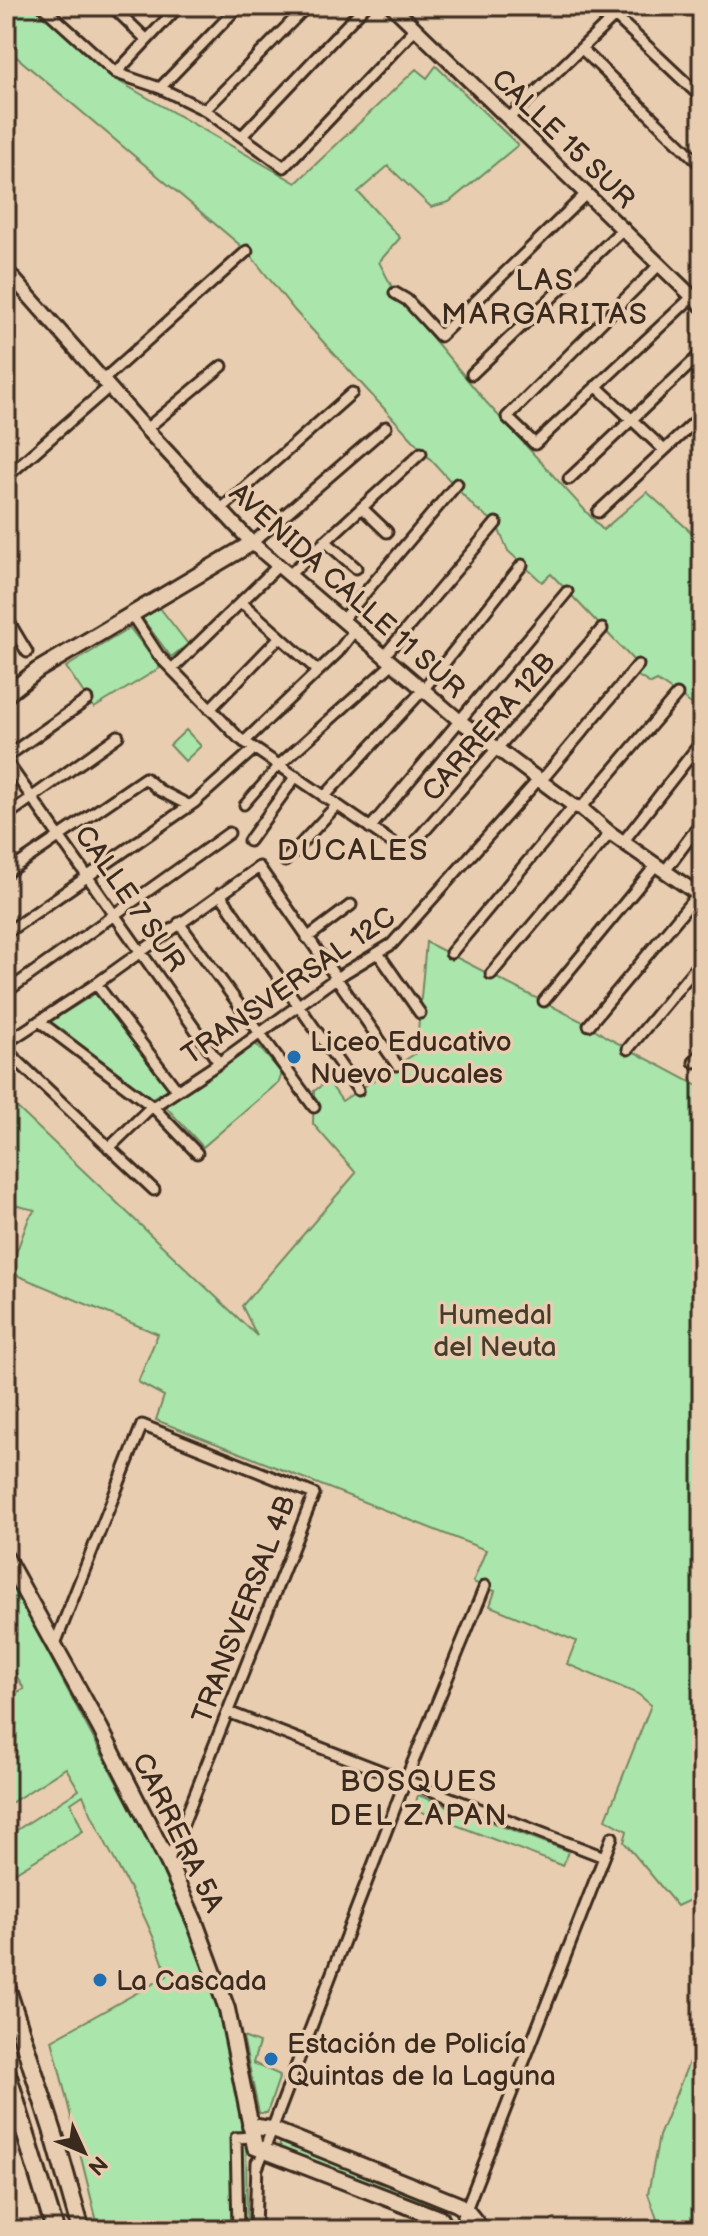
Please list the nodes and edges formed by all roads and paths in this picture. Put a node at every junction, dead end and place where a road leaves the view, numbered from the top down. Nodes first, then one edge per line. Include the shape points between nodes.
1 (42, 6) edge
2 (112, 6) edge
3 (179, 6) edge
4 (239, 6) edge
5 (307, 6) edge
6 (365, 6) edge
7 (392, 6) edge
8 (625, 6) edge
9 (615, 16) junction
10 (415, 29) junction
11 (147, 40) junction
12 (582, 49) junction
13 (116, 73) junction
14 (160, 88) junction
15 (702, 98) edge
16 (205, 110) junction
17 (509, 118) junction
18 (242, 136) junction
19 (702, 166) edge
20 (587, 193) junction
21 (624, 228) junction
22 (247, 251) dead end
23 (660, 264) junction
24 (6, 270) edge
25 (395, 293) dead end
26 (697, 301) edge
27 (702, 353) edge
28 (222, 366) dead end
29 (472, 374) dead end
30 (106, 384) junction
31 (596, 386) junction
32 (352, 393) dead end
33 (702, 415) edge
34 (631, 419) junction
35 (386, 427) dead end
36 (146, 429) junction
37 (664, 450) junction
38 (421, 453) dead end
39 (6, 477) edge
40 (569, 479) dead end
41 (457, 484) dead end
42 (362, 508) junction
43 (220, 510) junction
44 (598, 512) dead end
45 (496, 523) dead end
46 (387, 532) dead end
47 (325, 541) junction
48 (252, 543) junction
49 (279, 565) junction
50 (522, 565) dead end
51 (356, 568) dead end
52 (290, 574) junction
53 (567, 592) dead end
54 (241, 602) junction
55 (132, 615) junction
56 (342, 620) junction
57 (7, 622) edge
58 (602, 629) dead end
59 (354, 631) junction
60 (280, 637) junction
61 (27, 652) dead end
62 (388, 660) junction
63 (638, 665) dead end
64 (172, 669) junction
65 (317, 670) junction
66 (423, 690) junction
67 (6, 695) edge
68 (677, 695) dead end
69 (87, 700) dead end
70 (210, 709) junction
71 (460, 721) junction
72 (118, 736) dead end
73 (702, 741) edge
74 (244, 742) junction
75 (253, 750) junction
76 (498, 750) junction
77 (6, 759) edge
78 (278, 766) junction
79 (296, 776) junction
80 (538, 780) junction
81 (33, 797) junction
82 (324, 797) junction
83 (188, 805) junction
84 (244, 805) dead end
85 (337, 805) junction
86 (578, 807) junction
87 (6, 816) edge
88 (702, 821) edge
89 (370, 828) junction
90 (229, 833) dead end
91 (610, 833) junction
92 (60, 836) junction
93 (249, 841) dead end
94 (623, 842) junction
95 (285, 861) dead end
96 (660, 868) junction
97 (6, 873) edge
98 (87, 876) junction
99 (220, 894) junction
100 (700, 896) edge
101 (351, 905) dead end
102 (115, 913) junction
103 (179, 923) junction
104 (6, 933) edge
105 (307, 938) junction
106 (142, 951) junction
107 (378, 953) junction
108 (451, 953) dead end
109 (702, 960) edge
110 (491, 974) dead end
111 (336, 978) junction
112 (96, 984) junction
113 (6, 992) edge
114 (544, 1001) dead end
115 (297, 1006) junction
116 (420, 1013) dead end
117 (39, 1021) junction
118 (589, 1025) dead end
119 (259, 1033) junction
120 (6, 1043) edge
121 (628, 1049) dead end
122 (6, 1050) edge
123 (702, 1052) edge
124 (694, 1062) dead end
125 (219, 1063) junction
126 (397, 1065) dead end
127 (177, 1090) junction
128 (358, 1090) dead end
129 (153, 1107) junction
130 (314, 1107) dead end
131 (109, 1148) junction
132 (197, 1153) dead end
133 (154, 1190) dead end
134 (6, 1558) edge
135 (485, 1586) dead end
136 (55, 1644) junction
137 (228, 1712) junction
138 (406, 1779) junction
139 (612, 1837) dead end
140 (604, 1857) junction
141 (168, 1862) junction
142 (6, 1986) edge
143 (6, 2070) edge
144 (271, 2129) junction
145 (255, 2140) junction
146 (465, 2209) junction
147 (55, 2230) edge
148 (81, 2230) edge
149 (238, 2230) edge
150 (255, 2230) edge
151 (447, 2230) edge
152 (458, 2230) edge
153 (482, 2230) edge

1 - 13 street
2 - 11 street
3 - 11 street
4 - 14 street
5 - 16 street
6 - 18 street
7 - 10 street, CALLE 15 SUR
8 - 9 street
9 - 12 street
9 - 15 street
10 - 17 street, CALLE 15 SUR
10 - 18 street via 284,167
11 - 13 street
12 - 17 street
12 - 19 street
13 - 14 street
14 - 16 street
16 - 18 street
17 - 20 street, CALLE 15 SUR
20 - 21 street, CALLE 15 SUR
20 - 25 street via 440,336
21 - 23 street, CALLE 15 SUR
21 - 29 street
22 - 30 street
23 - 26 street, CALLE 15 SUR
23 - 31 street via 507,417 535,444
24 - 30 street, AVENIDA CALLE 11 SUR
26 - 31 street
27 - 34 street
28 - 36 street
30 - 36 street, AVENIDA CALLE 11 SUR
30 - 39 street
31 - 34 street
32 - 43 street
33 - 37 street
34 - 37 street
34 - 40 street
35 - 48 street
36 - 43 street, AVENIDA CALLE 11 SUR
37 - 44 street
38 - 42 street
41 - 56 street
42 - 46 street
42 - 47 street
43 - 48 street, AVENIDA CALLE 11 SUR
45 - 62 street
47 - 51 street
47 - 52 street
48 - 49 street, AVENIDA CALLE 11 SUR
48 - 55 main road
49 - 52 street, AVENIDA CALLE 11 SUR
49 - 54 street
50 - 66 street
52 - 56 street, AVENIDA CALLE 11 SUR
53 - 71 street
54 - 60 street
54 - 64 street
55 - 64 street
55 - 67 main road
56 - 59 street, AVENIDA CALLE 11 SUR
57 - 61 street
58 - 76 street, CARRERA 12B
59 - 62 street, AVENIDA CALLE 11 SUR
59 - 65 street
60 - 65 street
60 - 70 street
62 - 66 street, AVENIDA CALLE 11 SUR
62 - 78 street
63 - 80 street, TRANSVERSAL 12C
64 - 70 street
65 - 74 street
66 - 71 street, AVENIDA CALLE 11 SUR
66 - 82 street
68 - 86 street
69 - 77 street
70 - 74 street
71 - 76 street, AVENIDA CALLE 11 SUR
71 - 89 street
72 - 81 street
73 - 94 street
74 - 75 street
75 - 78 street
75 - 83 street
76 - 80 street, AVENIDA CALLE 11 SUR
76 - 89 street, CARRERA 12B via 406,852
77 - 81 street, CALLE 7 SUR
78 - 79 street
78 - 84 street
79 - 82 street
79 - 93 street
80 - 86 street, AVENIDA CALLE 11 SUR
80 - 107 street, TRANSVERSAL 12C via 410,928
81 - 87 street
81 - 92 street, CALLE 7 SUR
82 - 85 street
83 - 92 street via 145,778
83 - 98 street
85 - 89 street
85 - 95 street
86 - 91 street, AVENIDA CALLE 11 SUR
86 - 108 street
88 - 96 street
90 - 102 street
91 - 94 street, AVENIDA CALLE 11 SUR
91 - 110 street
92 - 97 street
92 - 98 street, CALLE 7 SUR
94 - 96 street, AVENIDA CALLE 11 SUR
96 - 100 street, AVENIDA CALLE 11 SUR
96 - 114 street
98 - 102 street, CALLE 7 SUR
98 - 104 street
99 - 103 street
99 - 105 street via 259,867
99 - 115 street
100 - 118 street
101 - 105 street
102 - 106 street, CALLE 7 SUR
102 - 113 street
103 - 106 street
103 - 119 street
105 - 111 street
106 - 112 street
106 - 125 street, CALLE 7 SUR
107 - 111 street, TRANSVERSAL 12C
107 - 116 street
109 - 121 street
111 - 115 street, TRANSVERSAL 12C
111 - 126 street
112 - 117 street
112 - 127 street
115 - 119 street, TRANSVERSAL 12C
115 - 128 street
117 - 120 street
117 - 129 street
119 - 125 street, TRANSVERSAL 12C
119 - 130 street
122 - 131 street
123 - 124 street
125 - 127 street, TRANSVERSAL 12C
127 - 129 street, TRANSVERSAL 12C
129 - 131 street, TRANSVERSAL 12C
129 - 132 street
131 - 133 street
134 - 136 main road, CARRERA 5A
135 - 138 street
136 - 137 street, TRANSVERSAL 4B via 142,1425 314,1494
136 - 141 main road, CARRERA 5A
137 - 138 street
137 - 141 street, TRANSVERSAL 4B
138 - 140 street
138 - 144 street
139 - 140 street
140 - 146 street
141 - 145 main road, CARRERA 5A via 227,2009
142 - 148 highway
143 - 147 highway
144 - 145 main road
144 - 145 street
144 - 146 main road
145 - 149 street via 236,2138
145 - 150 street
145 - 151 main road via 441,2219
146 - 152 street
146 - 153 main road

